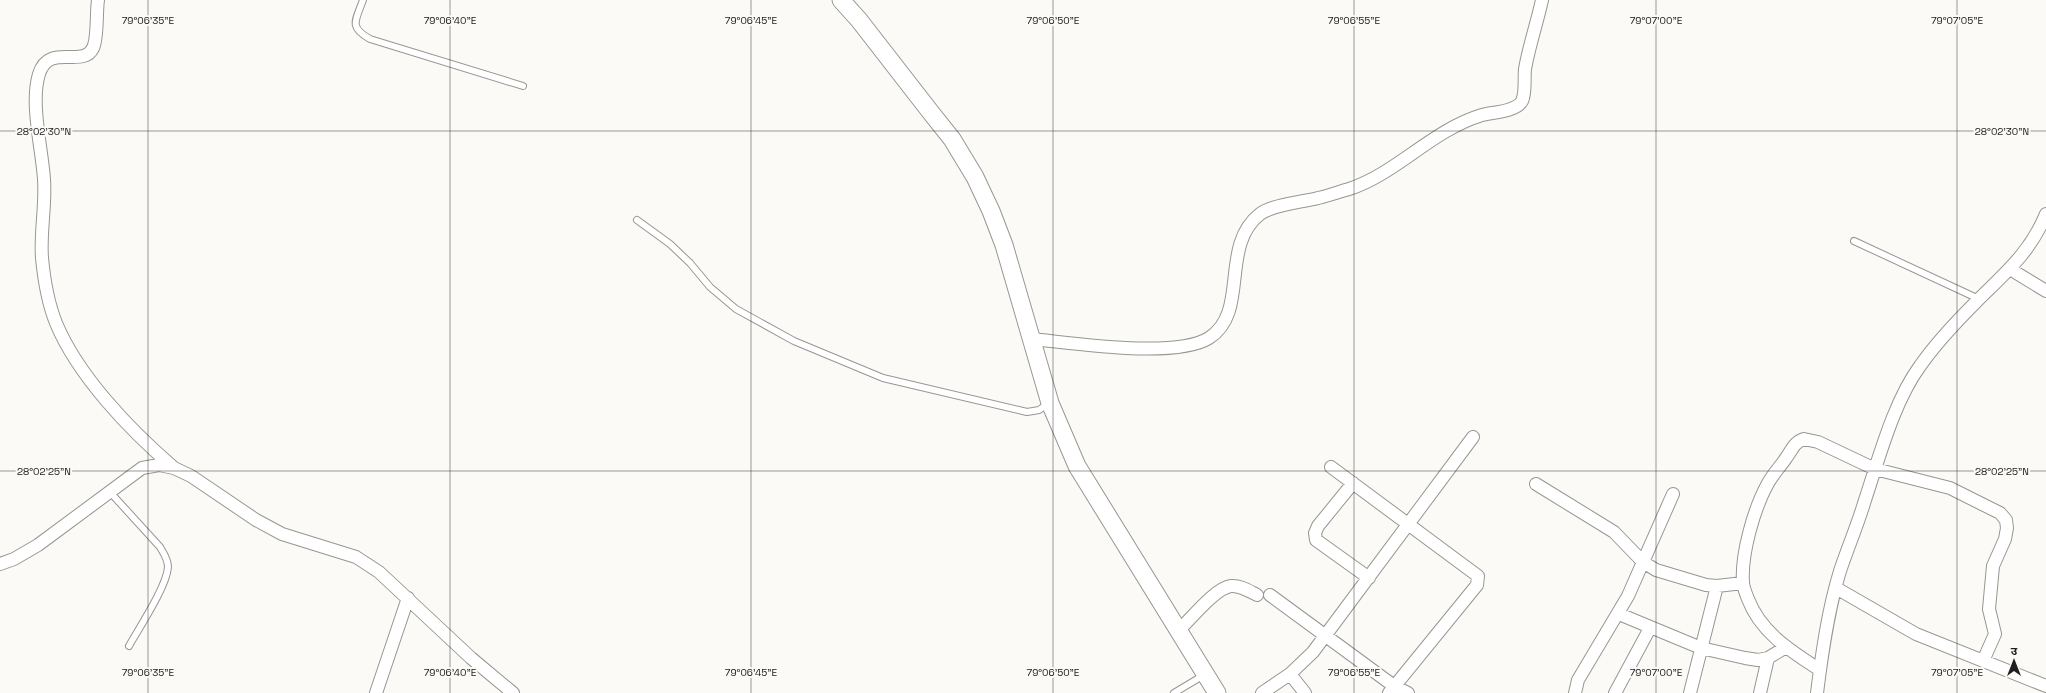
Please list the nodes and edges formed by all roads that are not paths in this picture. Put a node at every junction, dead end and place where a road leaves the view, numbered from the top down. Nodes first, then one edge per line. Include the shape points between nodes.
1 (98, 0) edge
2 (363, 0) edge
3 (841, 0) edge
4 (1542, 0) edge
5 (523, 86) dead end
6 (2046, 214) edge
7 (637, 220) dead end
8 (1854, 241) dead end
9 (2010, 269) junction
10 (2046, 292) edge
11 (1979, 299) junction
12 (1032, 339) junction
13 (1050, 402) junction
14 (1473, 437) dead end
15 (1331, 467) dead end
16 (174, 468) junction
17 (1875, 469) junction
18 (1353, 483) junction
19 (1536, 484) dead end
20 (108, 491) junction
21 (1673, 494) dead end
22 (1408, 524) junction
23 (1643, 562) junction
24 (0, 564) edge
25 (1369, 578) junction
26 (1743, 583) junction
27 (1718, 586) junction
28 (1836, 588) junction
29 (1257, 595) dead end
30 (1270, 595) dead end
31 (408, 598) junction
32 (1619, 614) junction
33 (1650, 628) junction
34 (1180, 630) junction
35 (1326, 636) junction
36 (129, 646) dead end
37 (1701, 648) junction
38 (1786, 648) junction
39 (1768, 658) junction
40 (1983, 661) junction
41 (1820, 670) junction
42 (1205, 674) junction
43 (1290, 674) junction
44 (2046, 686) edge
45 (1392, 690) edge
46 (376, 693) edge
47 (513, 693) edge
48 (1174, 693) edge
49 (1217, 693) edge
50 (1262, 693) edge
51 (1305, 693) edge
52 (1408, 693) edge
53 (1575, 693) edge
54 (1615, 693) edge
55 (1690, 693) edge
56 (1760, 693) edge
57 (1817, 693) edge

1 - 16 street via 93,49 86,55 58,56 49,60 42,66 38,75 36,95 44,180 41,237 46,286 56,322 77,361 113,409 140,438
2 - 5 lane via 355,24 357,31 362,35
3 - 12 street via 928,108 975,177 992,211 1004,245
4 - 12 street via 1526,67 1522,101 1517,107 1482,115 1452,126 1355,187 1262,212 1249,223 1241,238 1235,261 1231,303 1224,322 1209,338 1188,345 1150,349
6 - 9 street via 2034,240
7 - 13 lane via 670,244 710,287 736,309 816,351 882,378 1005,408 1027,412 1039,410
8 - 11 lane
9 - 10 street
9 - 11 street
11 - 17 street via 1918,368 1902,395
12 - 13 street
13 - 34 street via 1077,466
14 - 22 street
15 - 18 street
16 - 20 street via 159,465 142,468
16 - 31 street via 191,476 256,520 282,534 356,557 380,572
17 - 26 street via 1818,442 1810,439 1799,440 1760,498 1743,564
17 - 28 street
17 - 40 street via 1950,488 2000,513 2006,520 2005,539 1992,573 1989,609 1995,634
18 - 22 street
18 - 25 street via 1318,526 1316,540
19 - 23 street via 1614,532
20 - 24 street via 38,545
20 - 36 lane via 160,547 168,566 163,584
21 - 23 street
22 - 25 street
22 - 45 street via 1475,572 1479,580
23 - 27 street via 1669,575
23 - 32 street
25 - 35 street
26 - 27 street
26 - 38 street via 1757,618
27 - 37 street
28 - 40 street via 1916,634
28 - 41 street
29 - 34 street via 1240,587 1230,586 1217,592
30 - 35 street
31 - 46 street
31 - 47 street via 471,658
32 - 33 street
32 - 53 street via 1578,680
33 - 37 street
33 - 54 street
34 - 42 street
35 - 43 street via 1304,663
35 - 45 street
37 - 39 street via 1758,660
37 - 55 street
38 - 39 street
38 - 41 street
39 - 56 street
40 - 44 street
41 - 57 street
42 - 48 lane
42 - 49 street
43 - 50 street
43 - 51 street
45 - 52 street

